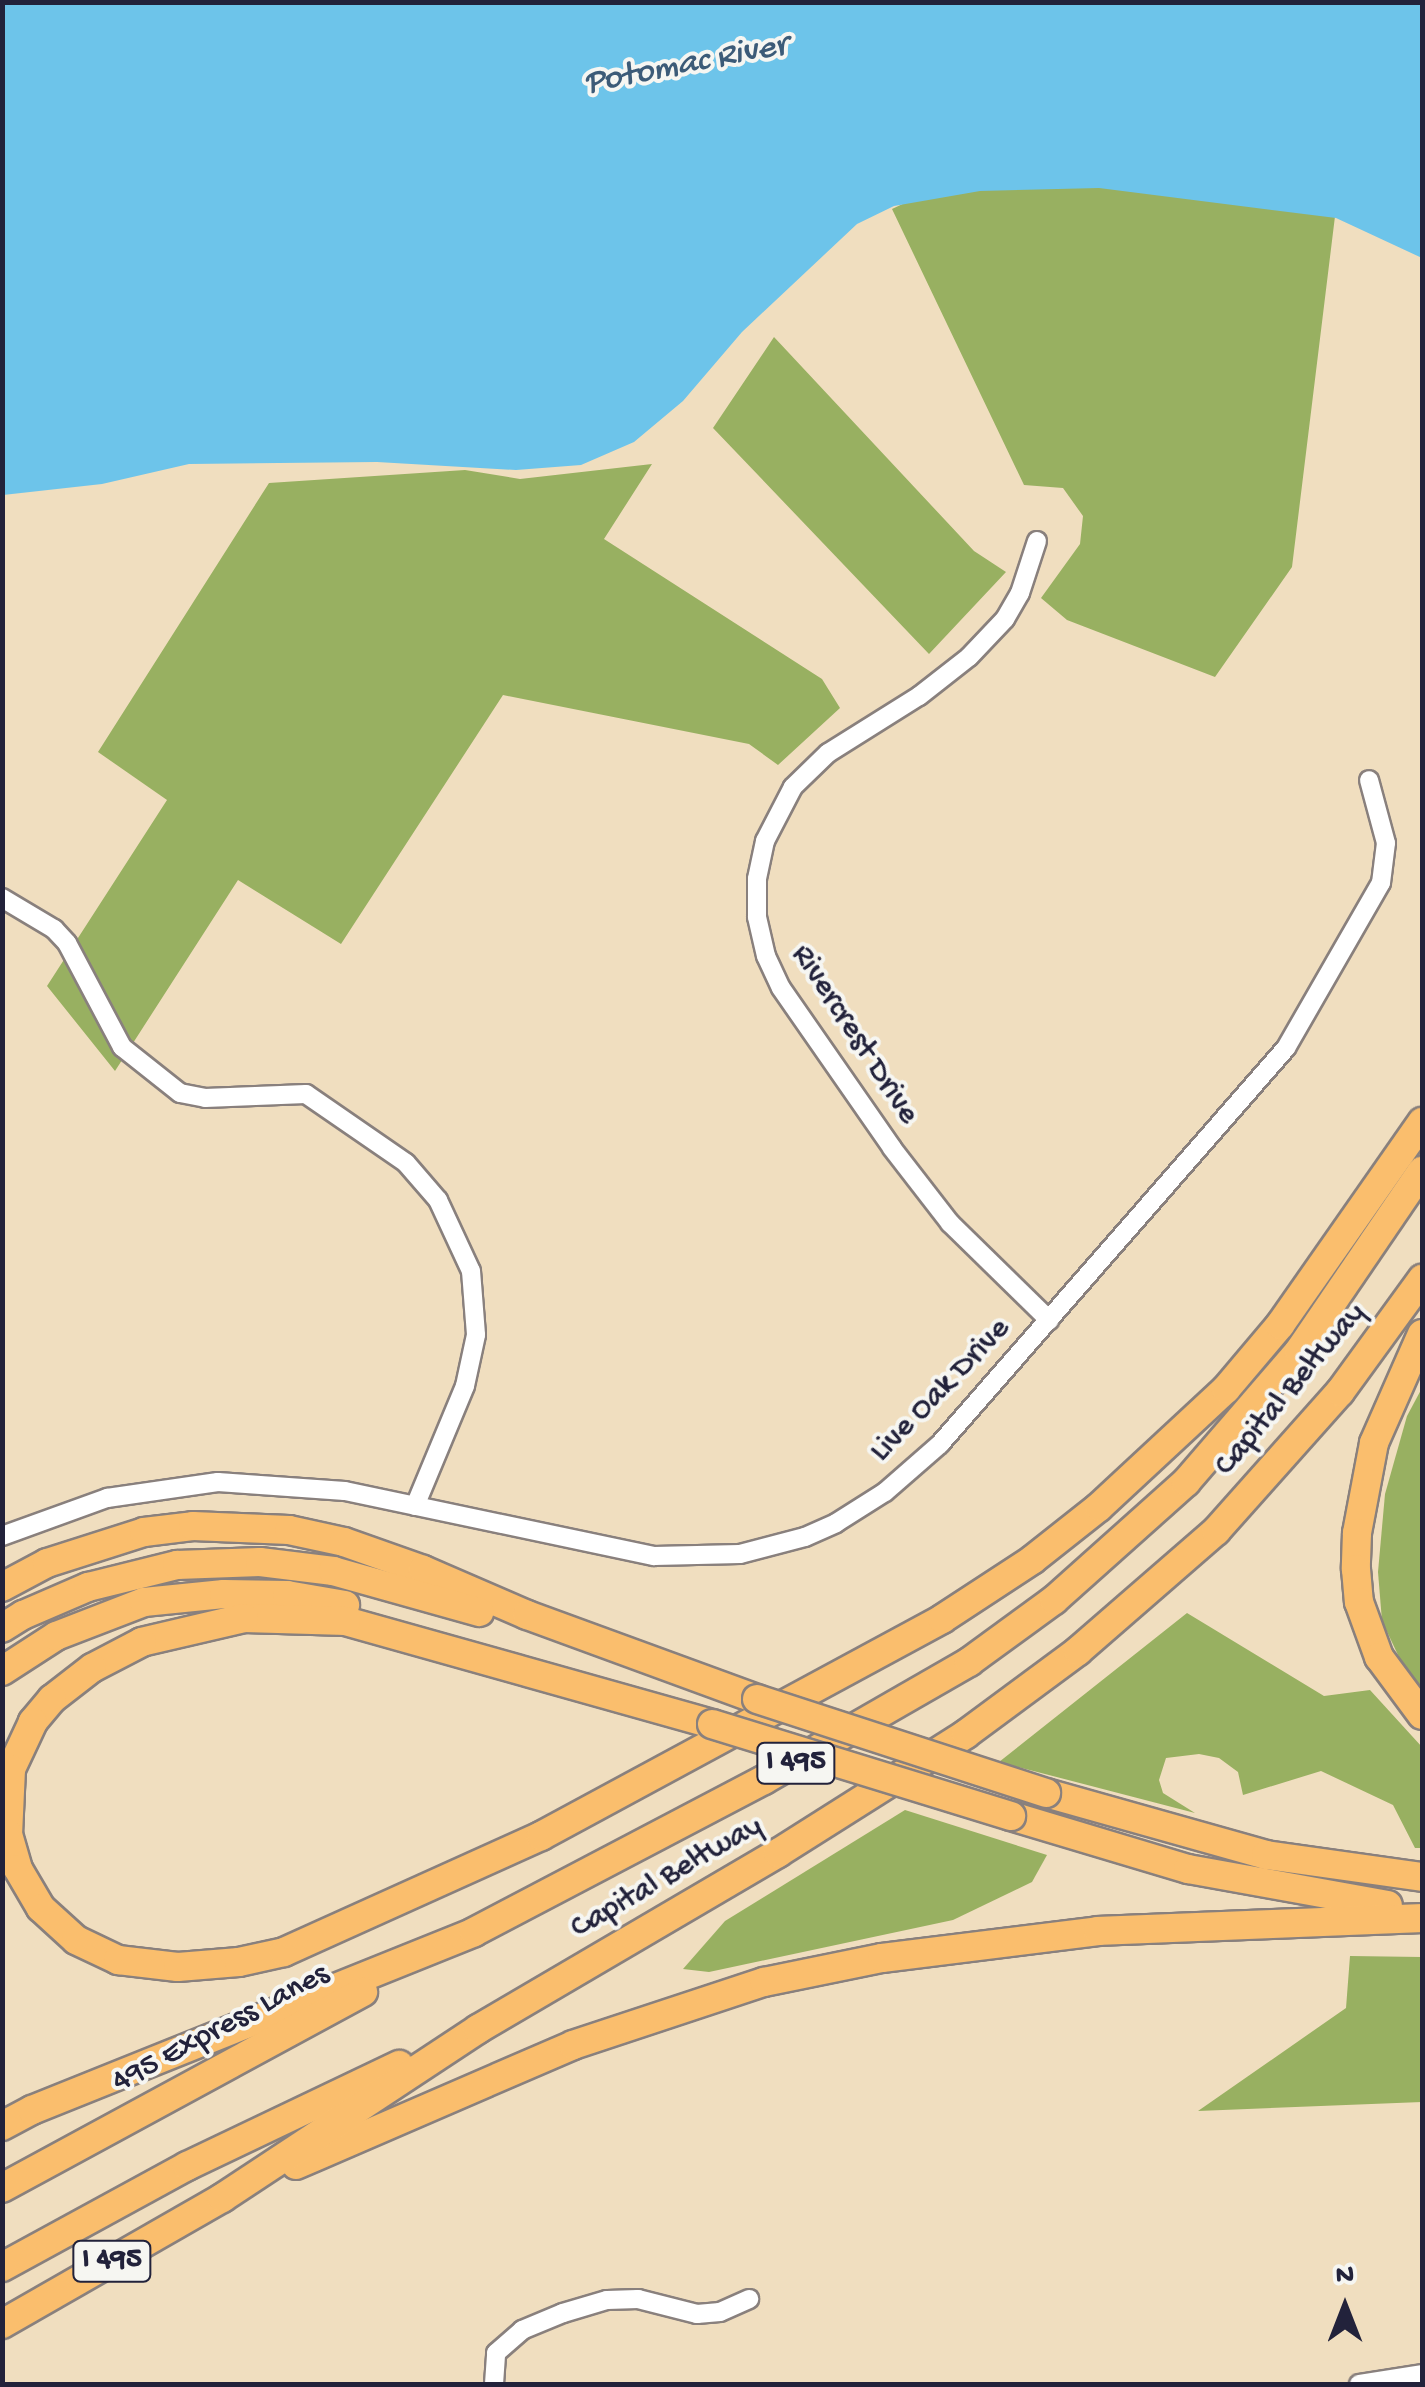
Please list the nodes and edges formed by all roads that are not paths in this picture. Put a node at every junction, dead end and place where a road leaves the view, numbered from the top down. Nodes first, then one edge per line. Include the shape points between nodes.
1 (1037, 541) dead end
2 (1369, 780) dead end
3 (2, 898) edge
4 (1422, 1122) edge
5 (1422, 1172) edge
6 (1422, 1279) edge
7 (1049, 1320) junction
8 (1422, 1334) edge
9 (414, 1506) junction
10 (2, 1536) edge
11 (2, 1587) edge
12 (2, 1628) edge
13 (2, 1671) edge
14 (757, 1700) junction
15 (1422, 1715) edge
16 (712, 1724) junction
17 (1422, 1877) edge
18 (1422, 1909) edge
19 (1422, 1918) edge
20 (474, 1932) junction
21 (478, 2030) junction
22 (2, 2126) edge
23 (2, 2188) edge
24 (222, 2198) junction
25 (2, 2267) edge
26 (749, 2299) dead end
27 (2, 2324) edge
28 (1422, 2374) edge
29 (494, 2384) edge
30 (1358, 2384) edge

1 - 7 street, Rivercrest Drive via 1020,594 968,658 828,753 793,787 765,841 757,916 781,988 880,1132 950,1223
2 - 7 street, Live Oak Drive via 1386,842 1381,882 1310,1012 1263,1078
3 - 9 street via 54,929 122,1047 180,1093 306,1094 406,1163 451,1219 471,1272 476,1336 465,1386
4 - 16 highway via 1280,1325 1226,1389 1099,1508 942,1619 541,1836 284,1952 178,1967 118,1960 76,1940 41,1908 18,1869 8,1834 11,1769 52,1698 142,1642 244,1618 346,1621
5 - 20 highway, Capital Beltway / I 495 via 1352,1280 1251,1411 1186,1482 1054,1600 868,1723
6 - 21 highway, Capital Beltway / I 495 via 1276,1468 1159,1585 1078,1651 881,1790
7 - 9 street, Live Oak Drive via 940,1444 886,1492 836,1524 776,1546 722,1556 654,1556
8 - 15 highway via 1374,1444 1356,1569 1363,1616 1379,1657
9 - 10 street, Live Oak Drive via 294,1484 202,1484 106,1498
11 - 14 highway via 47,1563 144,1532 206,1526 288,1530 423,1570 527,1616
12 - 14 highway via 88,1587 177,1565 260,1562 334,1570 420,1593
13 - 16 highway via 56,1636 144,1602 287,1595 352,1606
14 - 17 highway, bridge via 1046,1794 1266,1855
16 - 18 highway, bridge via 1188,1869
19 - 24 highway via 1081,1933 882,1958 764,1982 573,2045
20 - 22 highway, Capital Beltway / I 495
20 - 23 highway, 495 Express Lanes
21 - 24 highway, Capital Beltway / I 495
21 - 25 highway via 204,2158
24 - 27 highway, Capital Beltway / I 495
26 - 29 street via 696,2314 607,2300 563,2314 522,2330 496,2354
28 - 30 street

